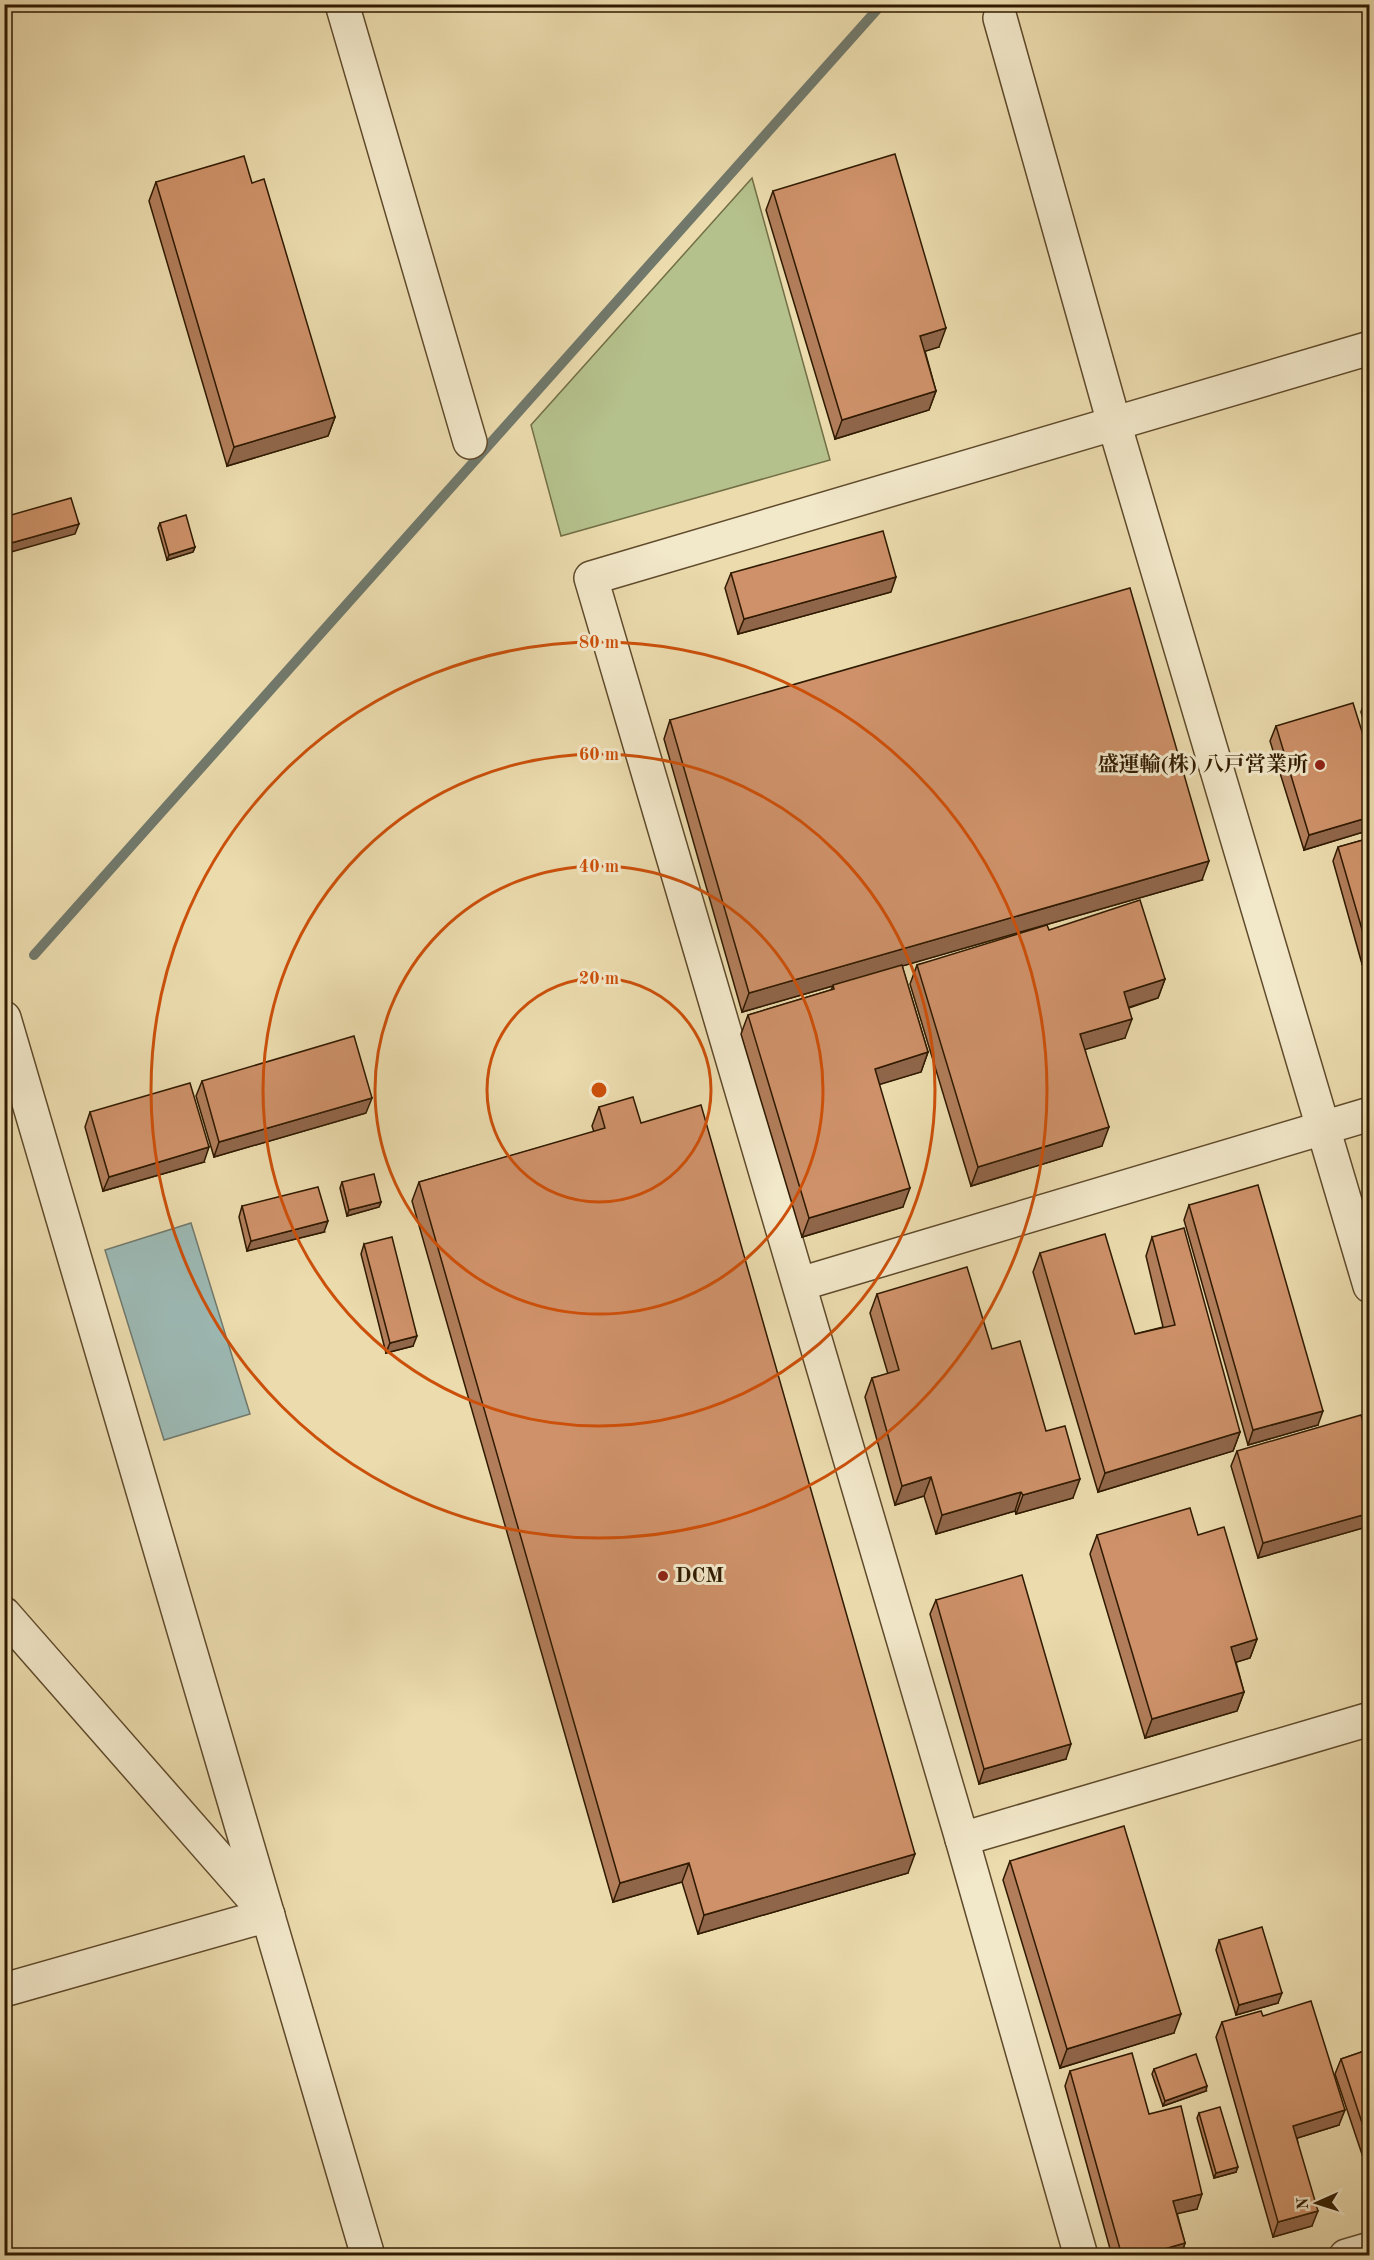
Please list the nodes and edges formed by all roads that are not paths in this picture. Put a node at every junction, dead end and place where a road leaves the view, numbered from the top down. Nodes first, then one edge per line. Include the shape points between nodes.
1 (342, 4) edge
2 (1000, 18) dead end
3 (1370, 348) edge
4 (1114, 423) junction
5 (470, 442) dead end
6 (4, 1018) edge
7 (1370, 1114) edge
8 (1324, 1127) junction
9 (800, 1284) junction
10 (1370, 1286) edge
11 (4, 1614) edge
12 (1370, 1719) edge
13 (962, 1839) junction
14 (268, 1915) junction
15 (4, 1990) edge
16 (1370, 2248) edge
17 (368, 2256) edge
18 (1081, 2256) edge
19 (1346, 2256) edge

1 - 5 street
2 - 4 street
3 - 4 street
4 - 8 street
4 - 9 street via 591,578
6 - 14 street
7 - 8 street
8 - 9 street
8 - 10 street
9 - 13 street
11 - 14 street
12 - 13 street
13 - 18 street
14 - 15 street
14 - 17 street
16 - 19 street

